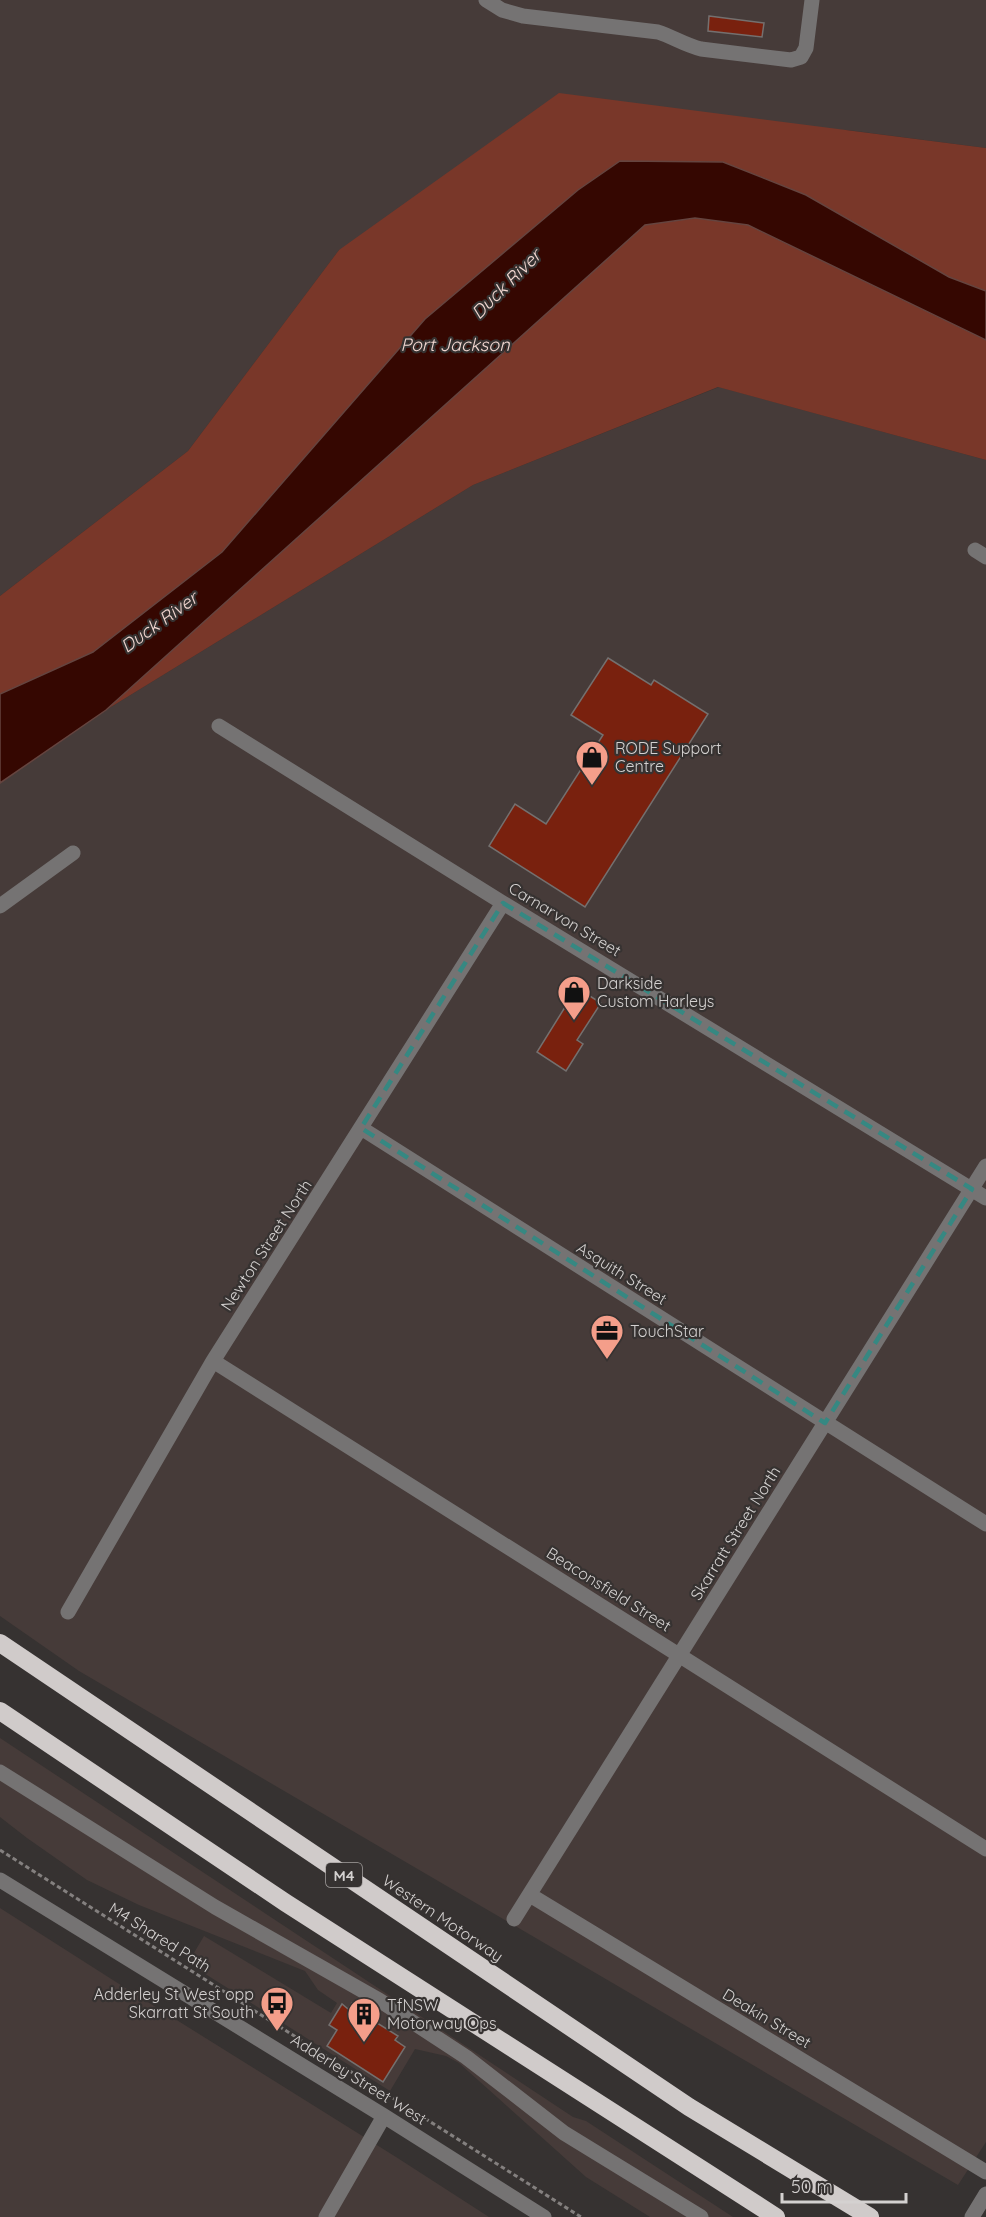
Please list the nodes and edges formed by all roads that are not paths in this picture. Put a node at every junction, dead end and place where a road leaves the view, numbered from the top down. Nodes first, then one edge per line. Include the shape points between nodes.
1 (486, 0) edge
2 (812, 0) edge
3 (219, 726) dead end
4 (73, 853) dead end
5 (503, 903) junction
6 (0, 906) edge
7 (362, 1128) junction
8 (986, 1166) edge
9 (972, 1189) junction
10 (986, 1198) edge
11 (213, 1361) junction
12 (825, 1423) junction
13 (986, 1524) edge
14 (68, 1612) dead end
15 (0, 1643) edge
16 (680, 1655) junction
17 (0, 1711) edge
18 (0, 1772) edge
19 (986, 1849) edge
20 (0, 1880) edge
21 (530, 1895) junction
22 (514, 1919) dead end
23 (384, 2116) junction
24 (986, 2172) edge
25 (984, 2198) edge
26 (326, 2217) edge
27 (544, 2217) edge
28 (701, 2217) edge
29 (776, 2217) edge
30 (870, 2217) edge
31 (972, 2217) edge

1 - 2 street via 523,16 658,32 701,49 791,60 801,57 806,48
3 - 5 street, Carnarvon Street
4 - 6 street
5 - 7 street, Newton Street North
5 - 9 street, Carnarvon Street
7 - 11 street, Newton Street North
7 - 12 street, Asquith Street
8 - 9 street, Skarratt Street North
9 - 10 street, Carnarvon Street
9 - 12 street, Skarratt Street North
11 - 14 street, Newton Street North
11 - 16 street, Beaconsfield Street
12 - 13 street, Asquith Street
12 - 16 street, Skarratt Street North
15 - 30 highway, Western Motorway / M4 via 689,2107
16 - 19 street, Beaconsfield Street
16 - 21 street, Skarratt Street North
17 - 29 highway via 286,1903
18 - 28 street via 215,1907 379,2000 466,2057 564,2133
20 - 23 street, Adderley Street West
21 - 22 street, Skarratt Street North
21 - 24 street, Deakin Street
23 - 26 street
23 - 27 street, Adderley Street West
25 - 31 street

